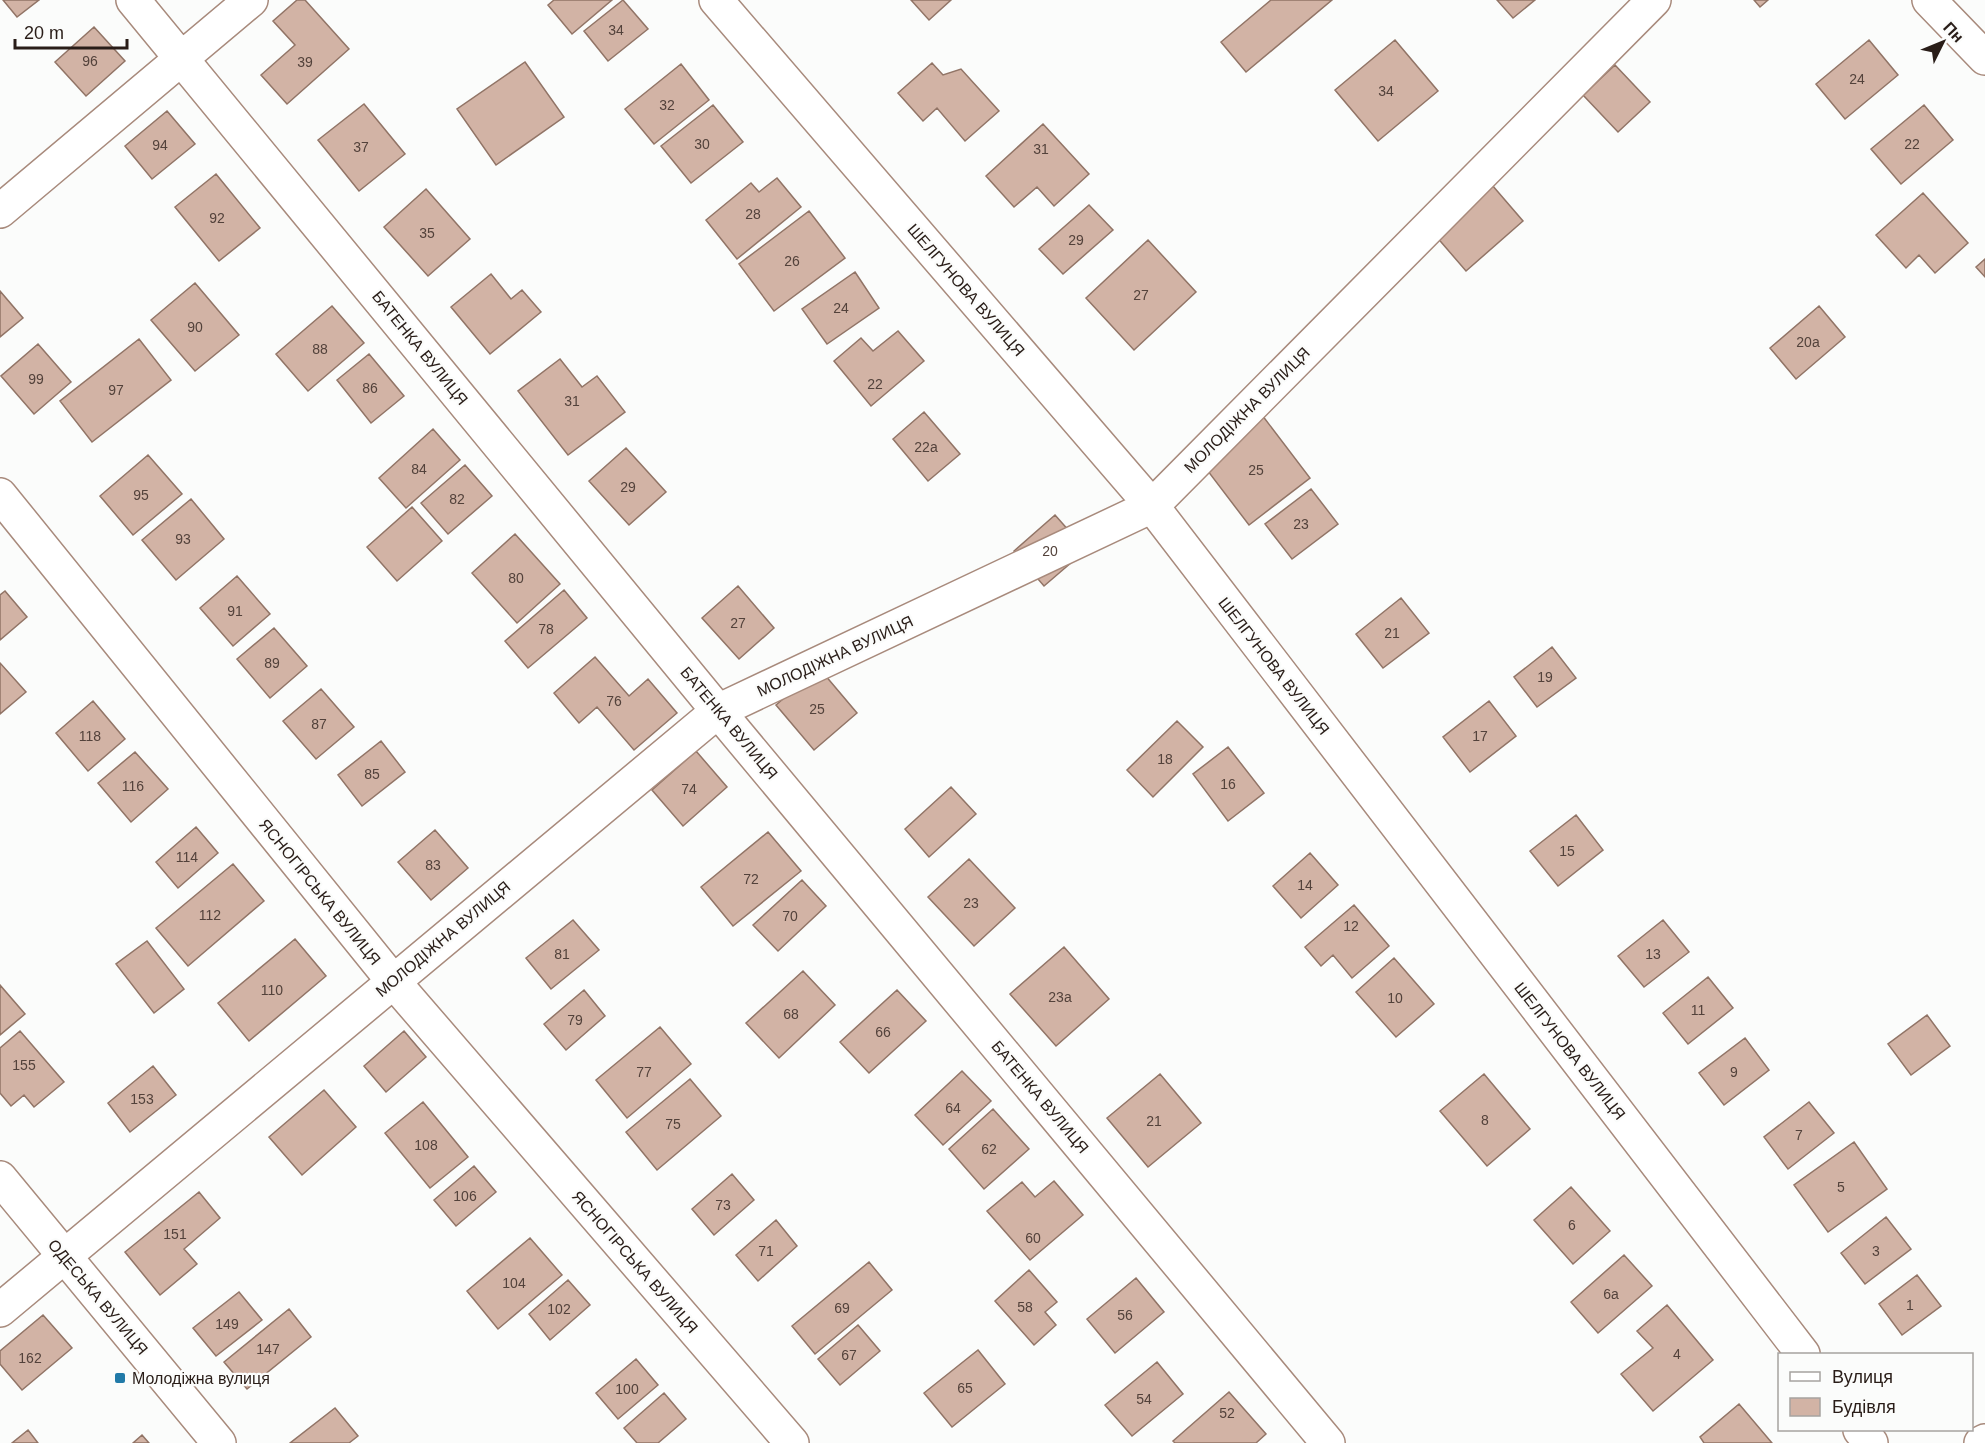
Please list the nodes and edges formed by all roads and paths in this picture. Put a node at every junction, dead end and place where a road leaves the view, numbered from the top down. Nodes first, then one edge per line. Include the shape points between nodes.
1 (133, 0) edge
2 (251, 0) edge
3 (716, 0) edge
4 (1654, 0) edge
5 (1929, 0) edge
6 (183, 58) junction
7 (1985, 58) edge
8 (0, 211) edge
9 (0, 495) edge
10 (1152, 506) junction
11 (718, 711) junction
12 (393, 981) junction
13 (0, 1178) edge
14 (66, 1257) junction
15 (0, 1310) edge
16 (1802, 1353) edge
17 (1861, 1431) edge
18 (219, 1443) edge
19 (792, 1443) edge
20 (1328, 1443) edge
21 (1871, 1443) edge

1 - 6 street, БАТЕНКА ВУЛИЦЯ
2 - 6 street
3 - 10 street, ШЕЛГУНОВА ВУЛИЦЯ
4 - 10 street, МОЛОДІЖНА ВУЛИЦЯ
5 - 7 street
6 - 8 street
6 - 11 street, БАТЕНКА ВУЛИЦЯ
9 - 12 street, ЯСНОГІРСЬКА ВУЛИЦЯ
10 - 11 street, МОЛОДІЖНА ВУЛИЦЯ
10 - 16 street, ШЕЛГУНОВА ВУЛИЦЯ
11 - 12 street, МОЛОДІЖНА ВУЛИЦЯ
11 - 20 street, БАТЕНКА ВУЛИЦЯ
12 - 14 street, МОЛОДІЖНА ВУЛИЦЯ
12 - 19 street, ЯСНОГІРСЬКА ВУЛИЦЯ
13 - 14 street, ОДЕСЬКА ВУЛИЦЯ
14 - 15 street, МОЛОДІЖНА ВУЛИЦЯ
14 - 18 street, ОДЕСЬКА ВУЛИЦЯ
17 - 21 street

